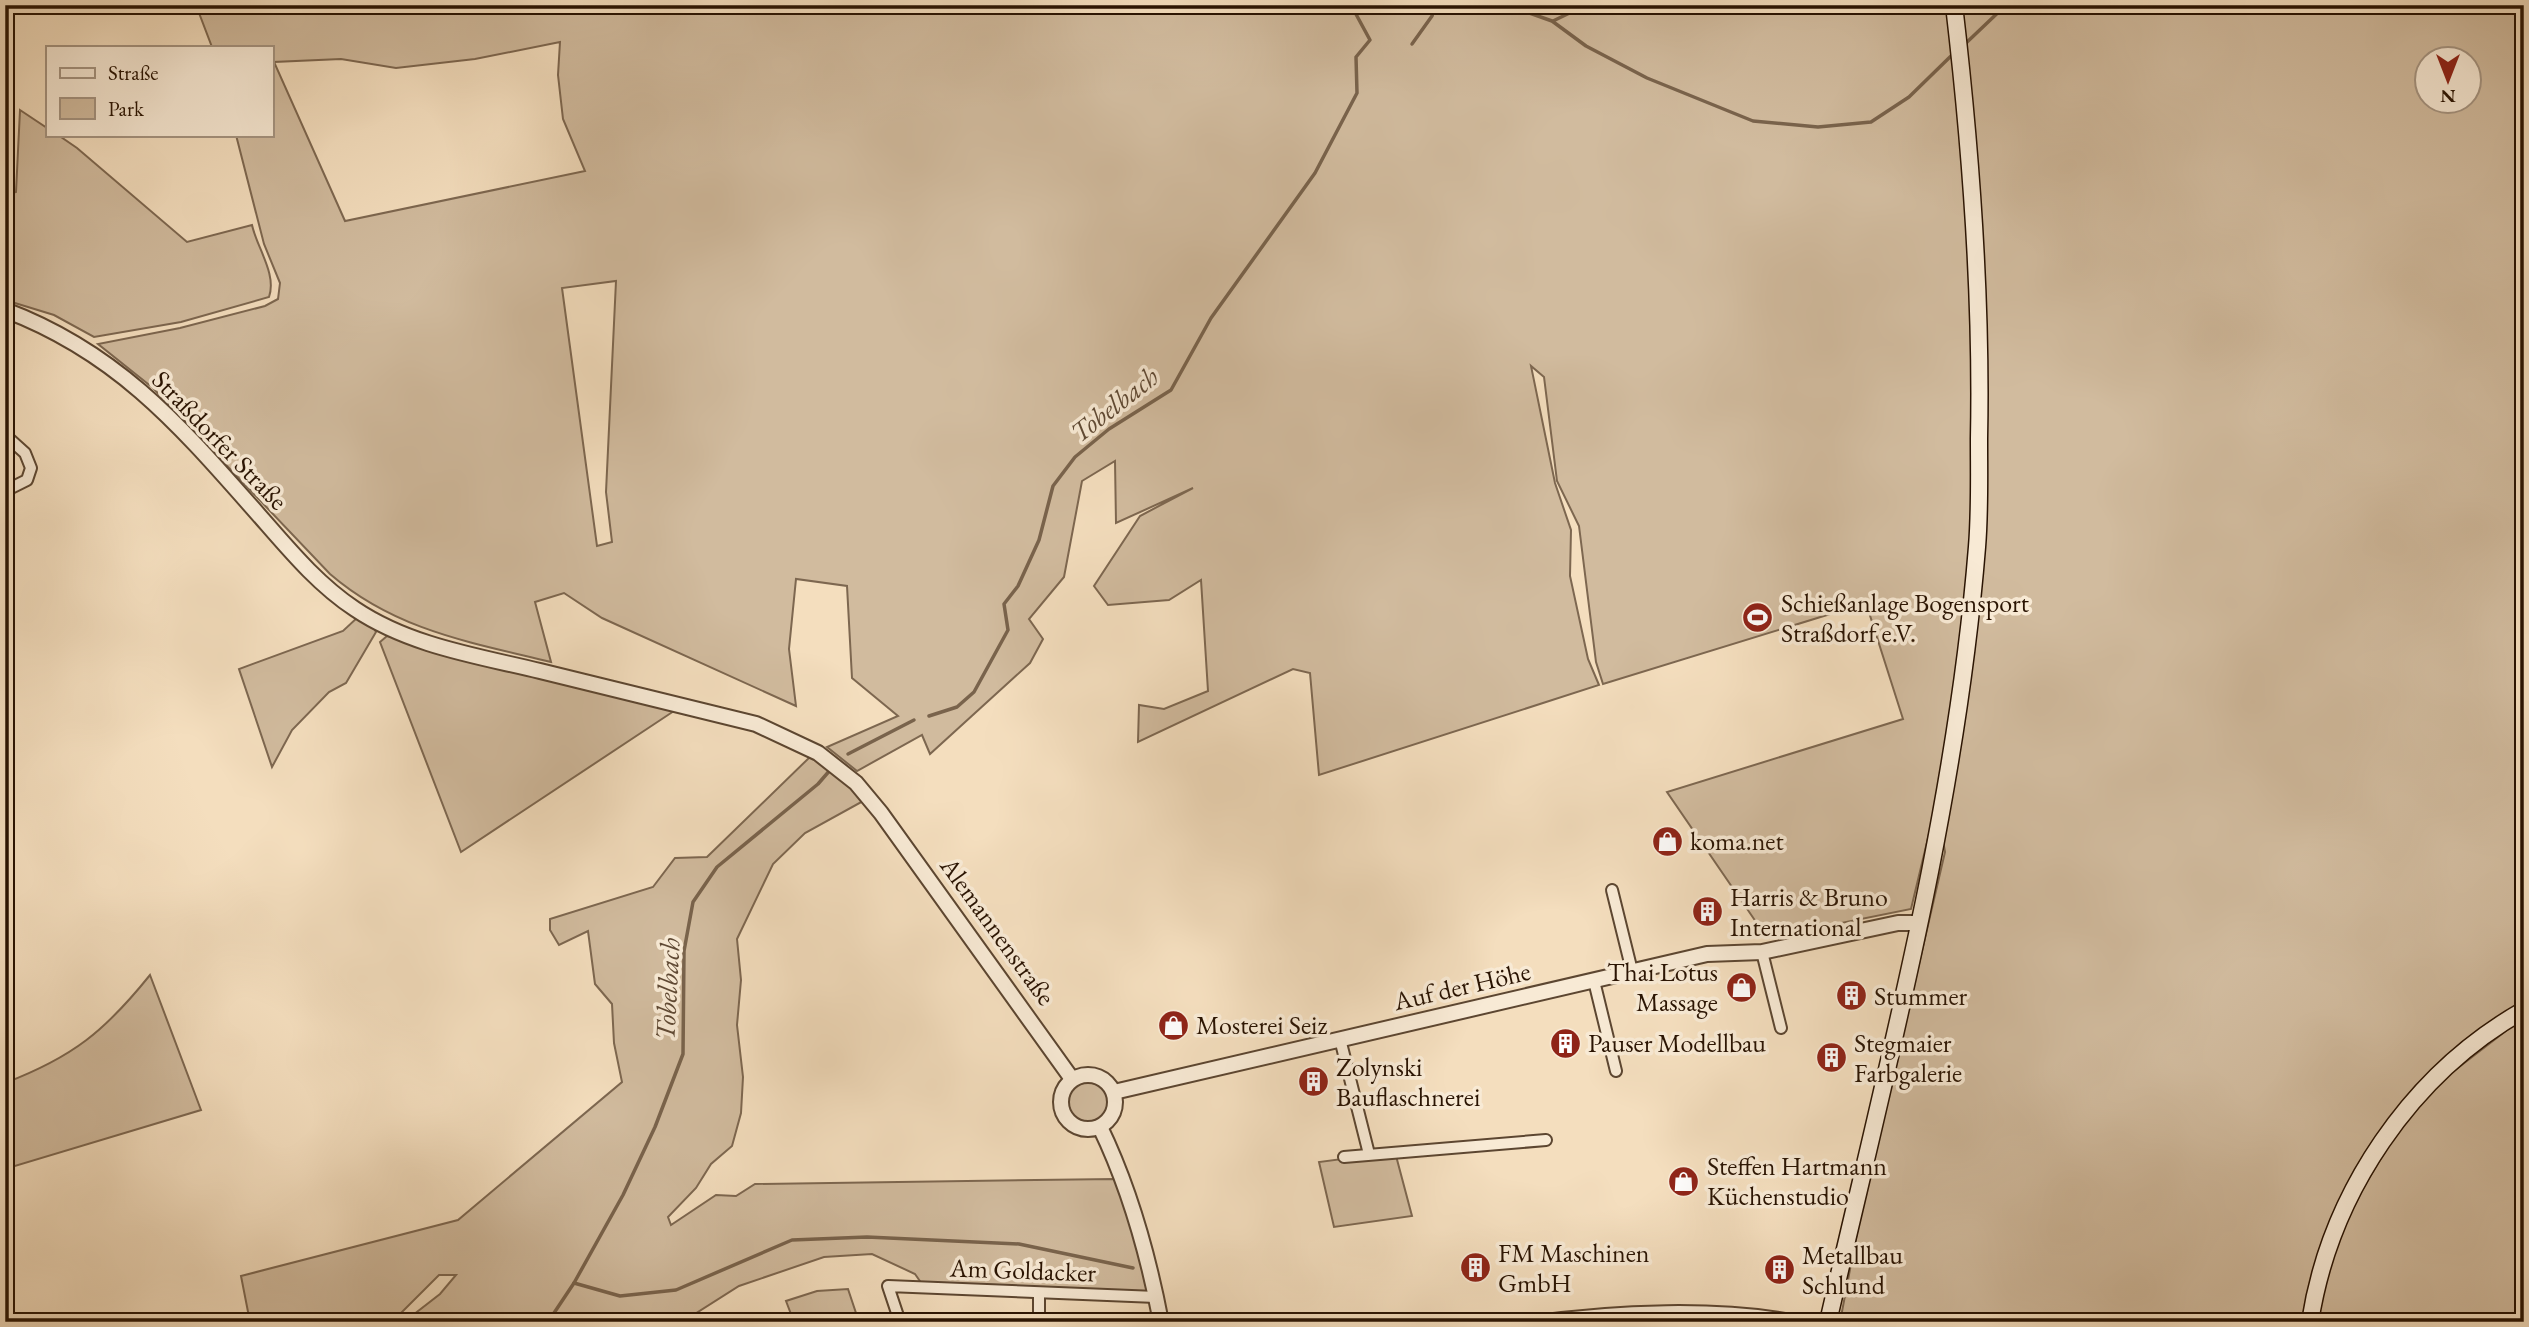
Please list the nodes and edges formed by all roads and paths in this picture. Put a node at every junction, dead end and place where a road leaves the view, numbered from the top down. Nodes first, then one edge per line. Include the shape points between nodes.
1 (1954, 5) edge
2 (5, 310) edge
3 (5, 435) edge
4 (5, 491) edge
5 (881, 813) joint
6 (1612, 890) dead end
7 (1917, 923) junction
8 (1762, 952) junction
9 (1632, 971) junction
10 (1594, 981) junction
11 (2521, 1016) edge
12 (1781, 1028) dead end
13 (1340, 1039) junction
14 (1616, 1071) dead end
15 (1072, 1079) junction
16 (1114, 1092) junction
17 (1100, 1127) junction
18 (1546, 1140) dead end
19 (1369, 1154) junction
20 (1344, 1157) dead end
21 (1039, 1294) junction
22 (1156, 1297) junction
23 (1592, 1319) edge
24 (900, 1322) edge
25 (1039, 1322) edge
26 (1161, 1322) edge
27 (1530, 1322) edge
28 (1802, 1322) edge
29 (1828, 1322) edge
30 (2309, 1322) edge

1 - 7 main road via 1978,271 1978,541 1958,714
2 - 5 street, Straßdorfer Straße via 72,340 129,380 170,417 306,567 341,599 383,625 421,641 756,724 838,766
3 - 4 street via 25,453 31,468 26,480
5 - 15 street, Alemannenstraße
6 - 9 street
7 - 8 street, Auf der Höhe
7 - 29 main road
8 - 9 street, Auf der Höhe via 1707,954
8 - 12 street
9 - 10 street, Auf der Höhe
10 - 13 street, Auf der Höhe
10 - 14 street
11 - 30 main road via 2438,1074 2395,1123 2371,1158 2334,1233
13 - 16 street, Auf der Höhe
13 - 19 street
15 - 16 street via 1096,1076
15 - 17 street via 1062,1093 1065,1116 1083,1129
16 - 17 street via 1113,1115
17 - 22 street via 1126,1186
18 - 19 street
19 - 20 street
21 - 22 street, Am Goldacker
21 - 24 street, Am Goldacker via 888,1286
21 - 25 street
22 - 26 street
23 - 27 street
23 - 28 street via 1758,1313

